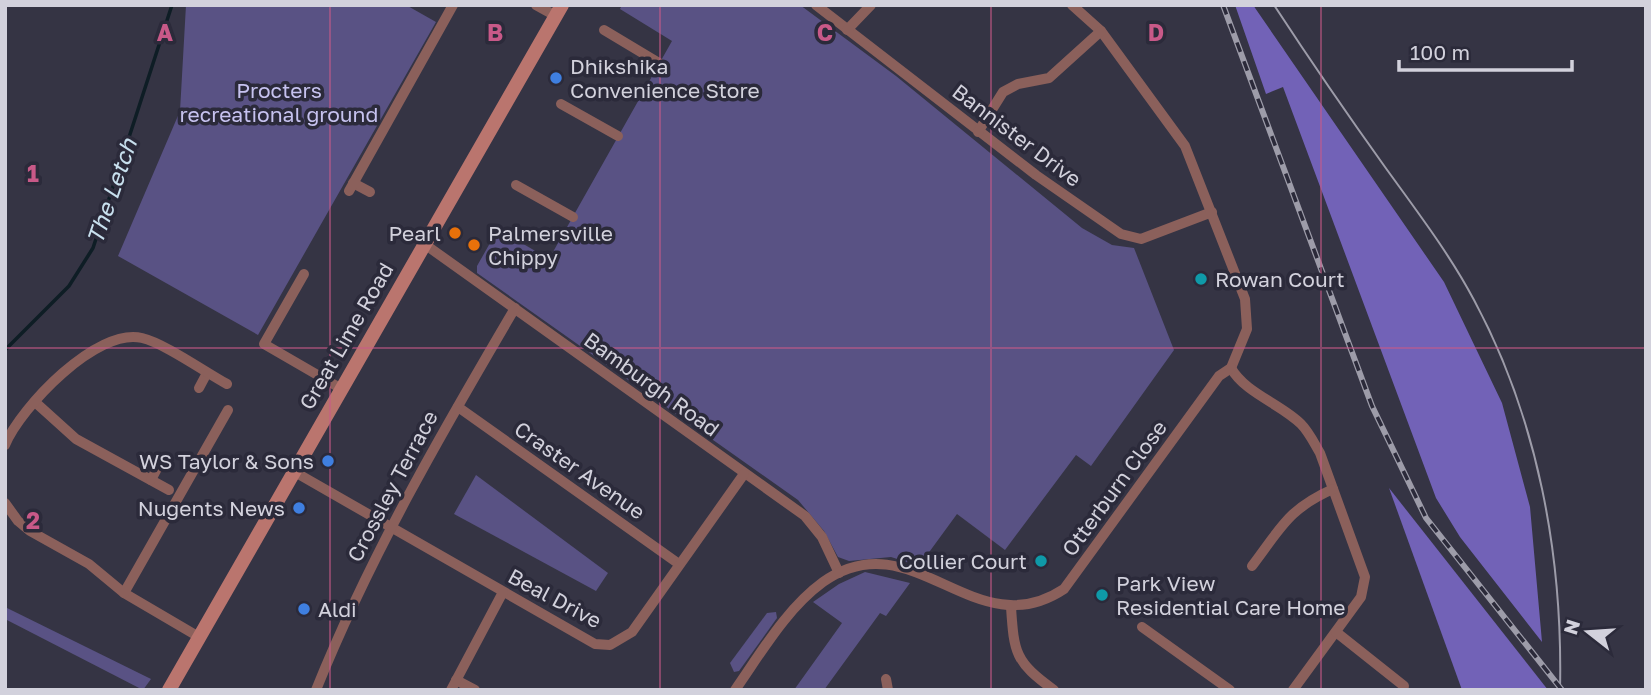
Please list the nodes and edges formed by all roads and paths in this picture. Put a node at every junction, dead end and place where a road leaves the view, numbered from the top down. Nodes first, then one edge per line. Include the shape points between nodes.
1 (453, 5) edge
2 (536, 5) edge
3 (816, 5) edge
4 (871, 5) edge
5 (1072, 5) edge
6 (559, 11) edge
7 (604, 30) dead end
8 (847, 30) junction
9 (1101, 30) junction
10 (659, 62) dead end
11 (561, 104) dead end
12 (978, 132) junction
13 (618, 136) dead end
14 (516, 185) dead end
15 (370, 192) dead end
16 (1212, 212) junction
17 (573, 217) dead end
18 (423, 243) junction
19 (304, 274) dead end
20 (515, 308) junction
21 (1231, 368) junction
22 (207, 373) junction
23 (227, 384) dead end
24 (199, 388) dead end
25 (340, 388) junction
26 (35, 402) junction
27 (458, 407) junction
28 (228, 410) dead end
29 (5, 445) edge
30 (160, 463) dead end
31 (293, 471) junction
32 (744, 474) junction
33 (151, 480) junction
34 (1333, 489) junction
35 (169, 490) dead end
36 (5, 503) edge
37 (390, 527) junction
38 (679, 564) junction
39 (1252, 566) dead end
40 (839, 573) junction
41 (503, 592) junction
42 (124, 593) junction
43 (1011, 607) junction
44 (1142, 627) dead end
45 (1336, 632) junction
46 (199, 636) junction
47 (453, 685) edge
48 (1404, 686) dead end
49 (169, 690) edge
50 (316, 690) edge
51 (475, 690) edge
52 (735, 690) edge
53 (1054, 690) edge
54 (1230, 690) edge
55 (1293, 690) edge

1 - 15 street via 351,187
2 - 6 street
3 - 8 street, Bannister Drive
4 - 8 street
5 - 9 street
6 - 18 main road, Great Lime Road
7 - 10 street
8 - 12 street, Bannister Drive
9 - 12 street via 1049,78 1003,92
9 - 16 street via 1185,146
11 - 13 street
12 - 16 street, Bannister Drive via 1131,239
14 - 17 street
16 - 21 street via 1247,308 1247,329
18 - 20 street, Bamburgh Road
18 - 25 main road, Great Lime Road
19 - 25 street via 264,344
20 - 27 street, Crossley Terrace
20 - 32 street, Bamburgh Road
21 - 34 street via 1240,380 1300,423 1320,453
21 - 43 street, Otterburn Close via 1219,376 1064,589 1034,605
22 - 23 street
22 - 24 street
22 - 26 street via 144,338 121,338 84,356
25 - 31 main road, Great Lime Road
26 - 29 street
26 - 33 street via 76,439
27 - 37 street, Crossley Terrace
27 - 38 street, Craster Avenue
28 - 42 street
30 - 33 street
31 - 37 street, Beal Drive
31 - 46 main road, Great Lime Road
32 - 38 street, Beal Drive
32 - 40 street, Bamburgh Road via 805,516 822,537
33 - 35 street
34 - 39 street via 1304,502 1291,514
34 - 45 street via 1365,577 1361,597
36 - 42 street via 30,531 89,564
37 - 41 street, Beal Drive
37 - 50 street, Crossley Terrace
38 - 41 street, Beal Drive via 632,632 610,645 595,644
40 - 43 street, Otterburn Close via 883,563 904,567
40 - 52 street via 808,594 790,614
41 - 47 street
42 - 46 street
43 - 53 street via 1013,647 1023,664
44 - 54 street
45 - 48 street
45 - 55 street
46 - 49 main road, Great Lime Road
47 - 51 street

